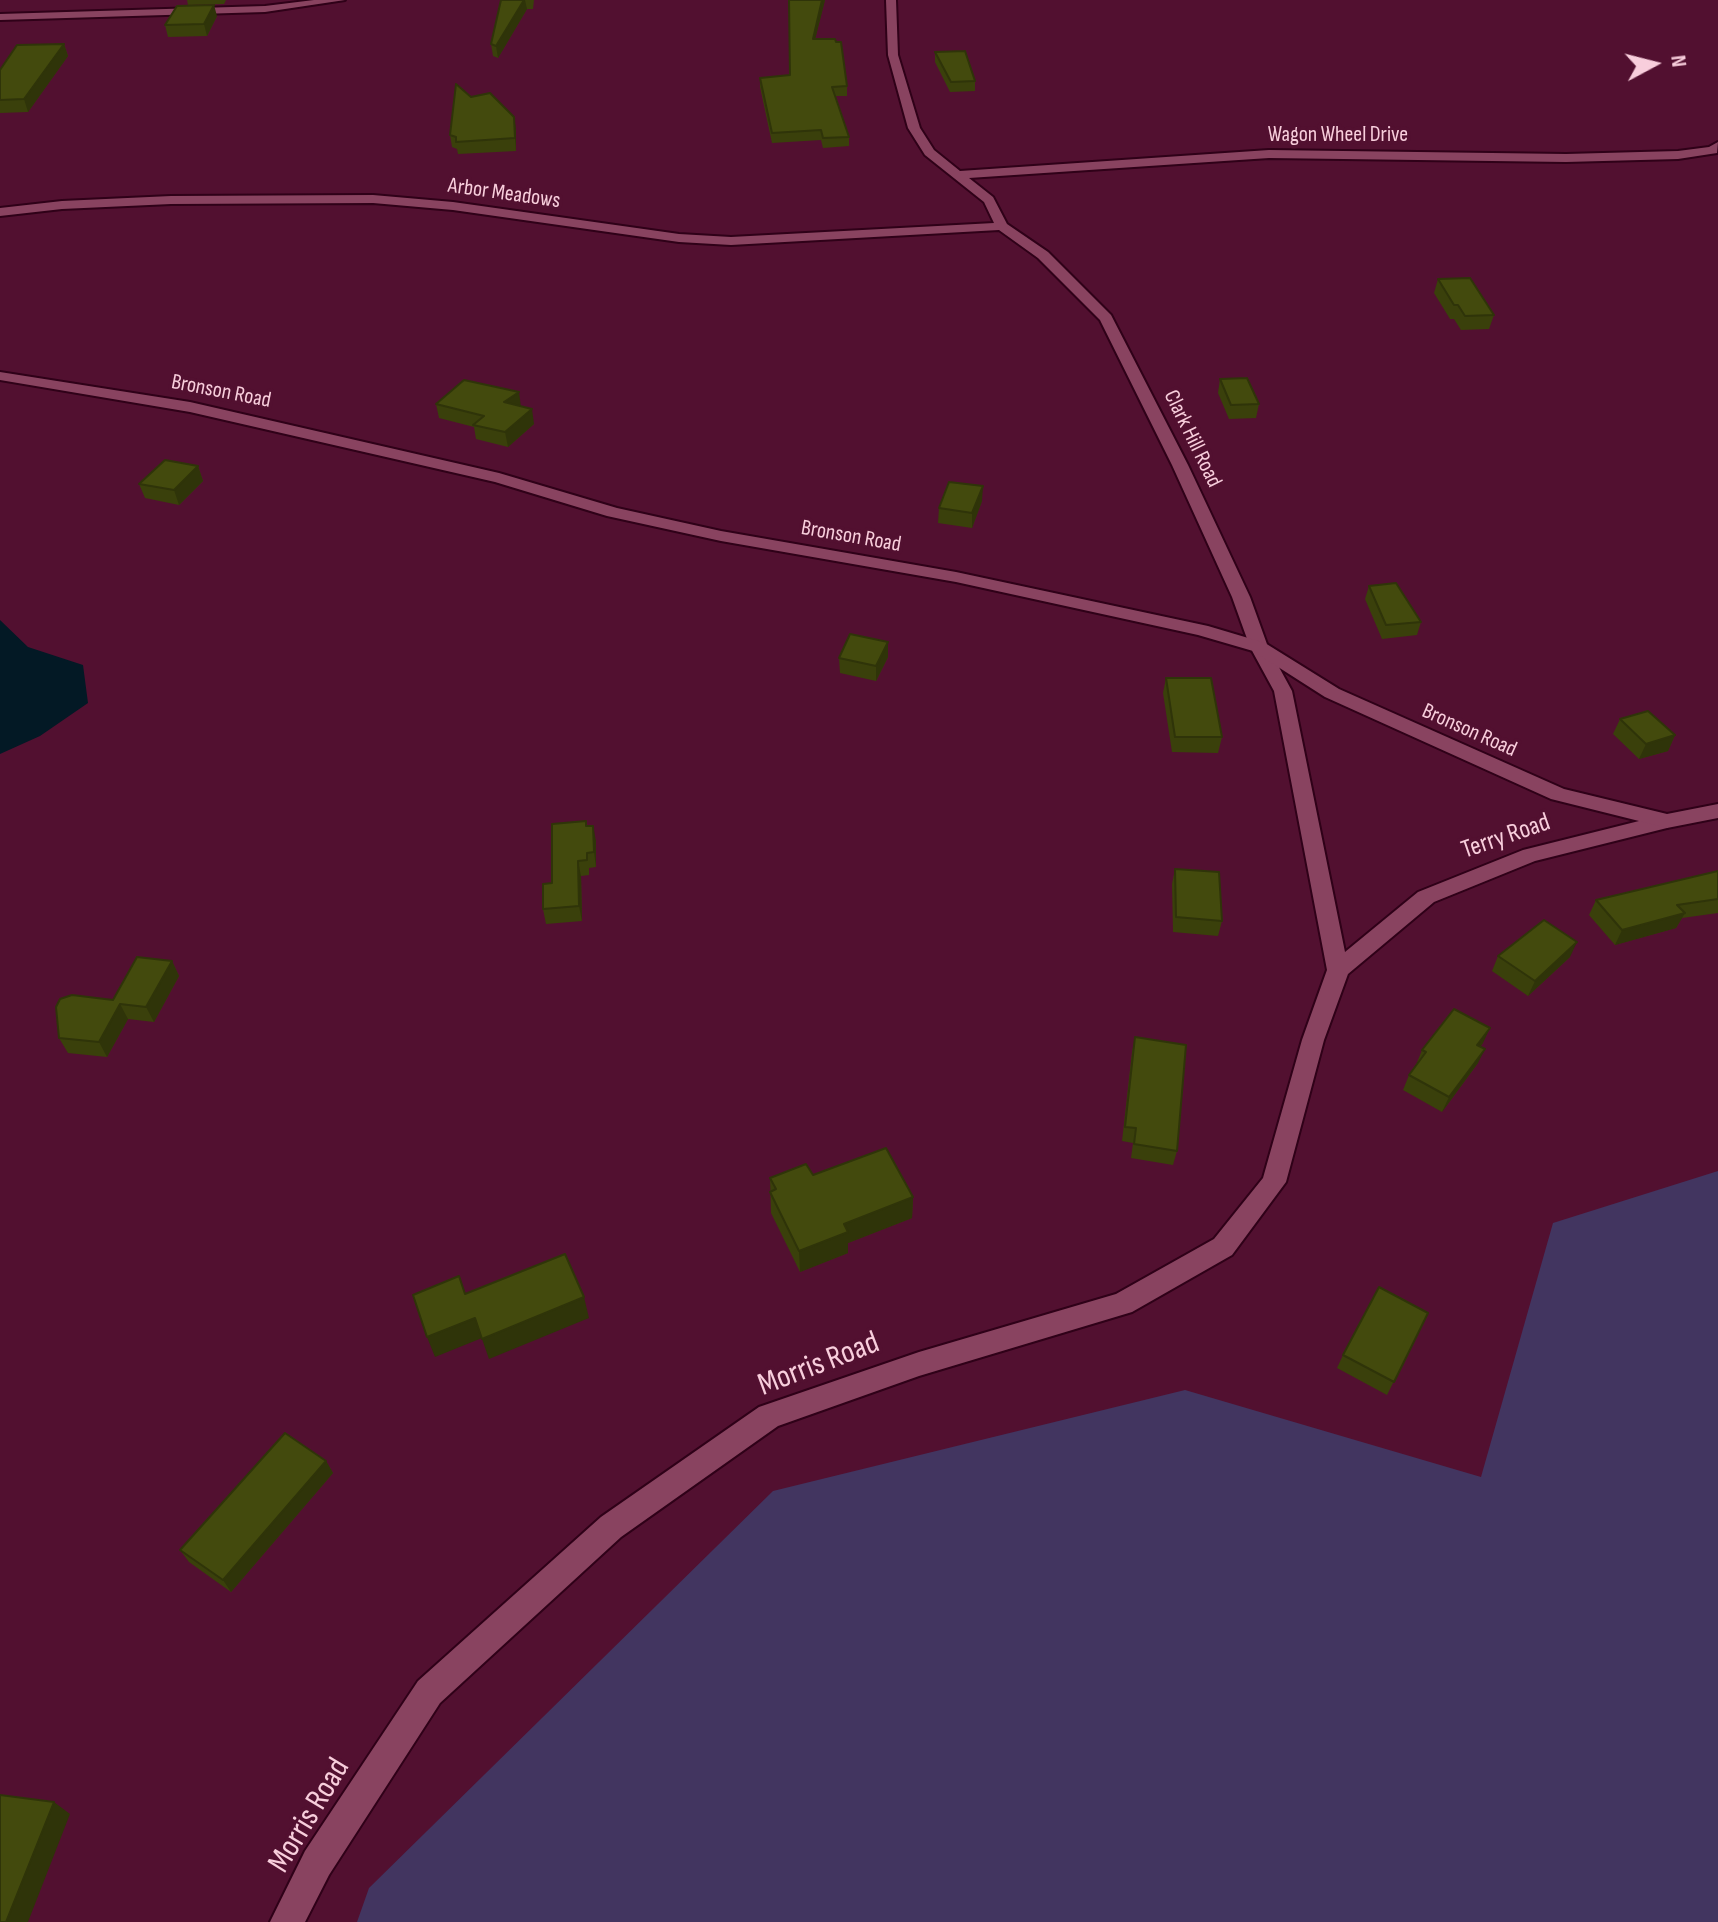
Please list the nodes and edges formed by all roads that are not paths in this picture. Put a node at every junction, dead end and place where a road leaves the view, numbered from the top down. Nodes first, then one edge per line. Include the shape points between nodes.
1 (340, 0) edge
2 (891, 0) edge
3 (0, 17) edge
4 (1718, 146) edge
5 (956, 175) junction
6 (0, 212) edge
7 (1002, 226) junction
8 (0, 376) edge
9 (1259, 647) junction
10 (1718, 811) edge
11 (1667, 821) junction
12 (1338, 970) junction
13 (287, 1922) edge

1 - 3 street via 265,9
2 - 5 street, Clark Hill Road via 893,55 914,128 929,152
4 - 5 street, Wagon Wheel Drive via 1678,155 1580,158 1269,154
5 - 7 street, Clark Hill Road via 989,200
6 - 7 street, Arbor Meadows via 171,200 385,200 731,241
7 - 9 street, Clark Hill Road via 1043,255 1106,318 1180,465
8 - 9 street, Bronson Road via 205,410 499,478 613,512 956,577
9 - 11 street, Bronson Road via 1332,693 1558,794
9 - 12 street, Clark Hill Road via 1283,691
10 - 11 street, Terry Road
11 - 12 street, Terry Road via 1530,855 1426,897
12 - 13 street, Morris Road via 1274,1182 1223,1247 1123,1304 919,1364 769,1416 611,1527 429,1692 317,1863

